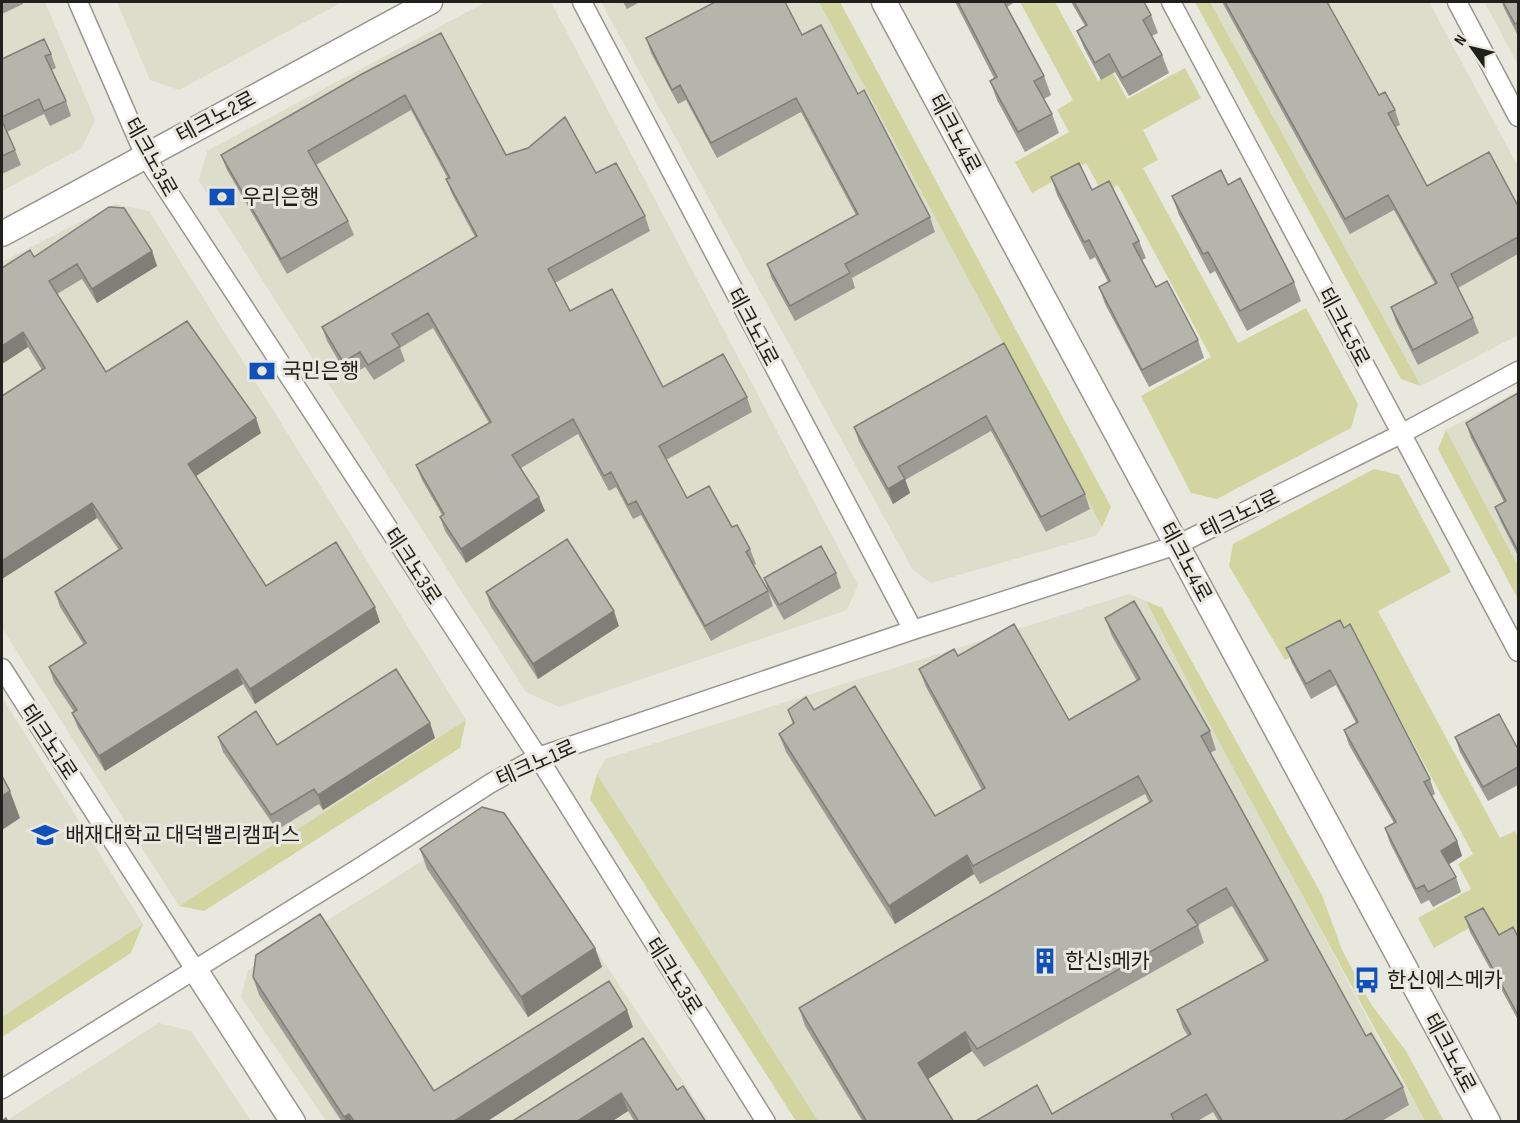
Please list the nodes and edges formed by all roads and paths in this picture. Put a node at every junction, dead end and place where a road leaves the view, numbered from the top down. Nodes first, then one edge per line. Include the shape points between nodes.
1 (78, 2) edge
2 (430, 2) edge
3 (582, 2) edge
4 (884, 2) edge
5 (1171, 2) edge
6 (1457, 2) edge
7 (1518, 117) edge
8 (145, 156) junction
9 (2, 234) edge
10 (1518, 371) edge
11 (1401, 434) junction
12 (1177, 545) junction
13 (912, 630) junction
14 (1518, 652) edge
15 (2, 668) edge
16 (538, 757) junction
17 (194, 968) junction
18 (2, 1089) edge
19 (293, 1122) edge
20 (766, 1122) edge
21 (1488, 1122) edge

1 - 8 street, 테크노3로
2 - 8 main road, 테크노2로
3 - 13 street, 테크노1로
4 - 12 main road, 테크노4로
5 - 11 street, 테크노5로
6 - 7 street
8 - 9 main road, 테크노2로
8 - 16 street, 테크노3로
10 - 11 street, 테크노1로
11 - 12 street, 테크노1로
11 - 14 street, 테크노5로
12 - 13 street, 테크노1로
12 - 21 main road, 테크노4로
13 - 16 street, 테크노1로
15 - 17 street, 테크노1로
16 - 17 street, 테크노1로
16 - 20 street, 테크노3로
17 - 18 street, 테크노1로
17 - 19 main road, 테크노1로

